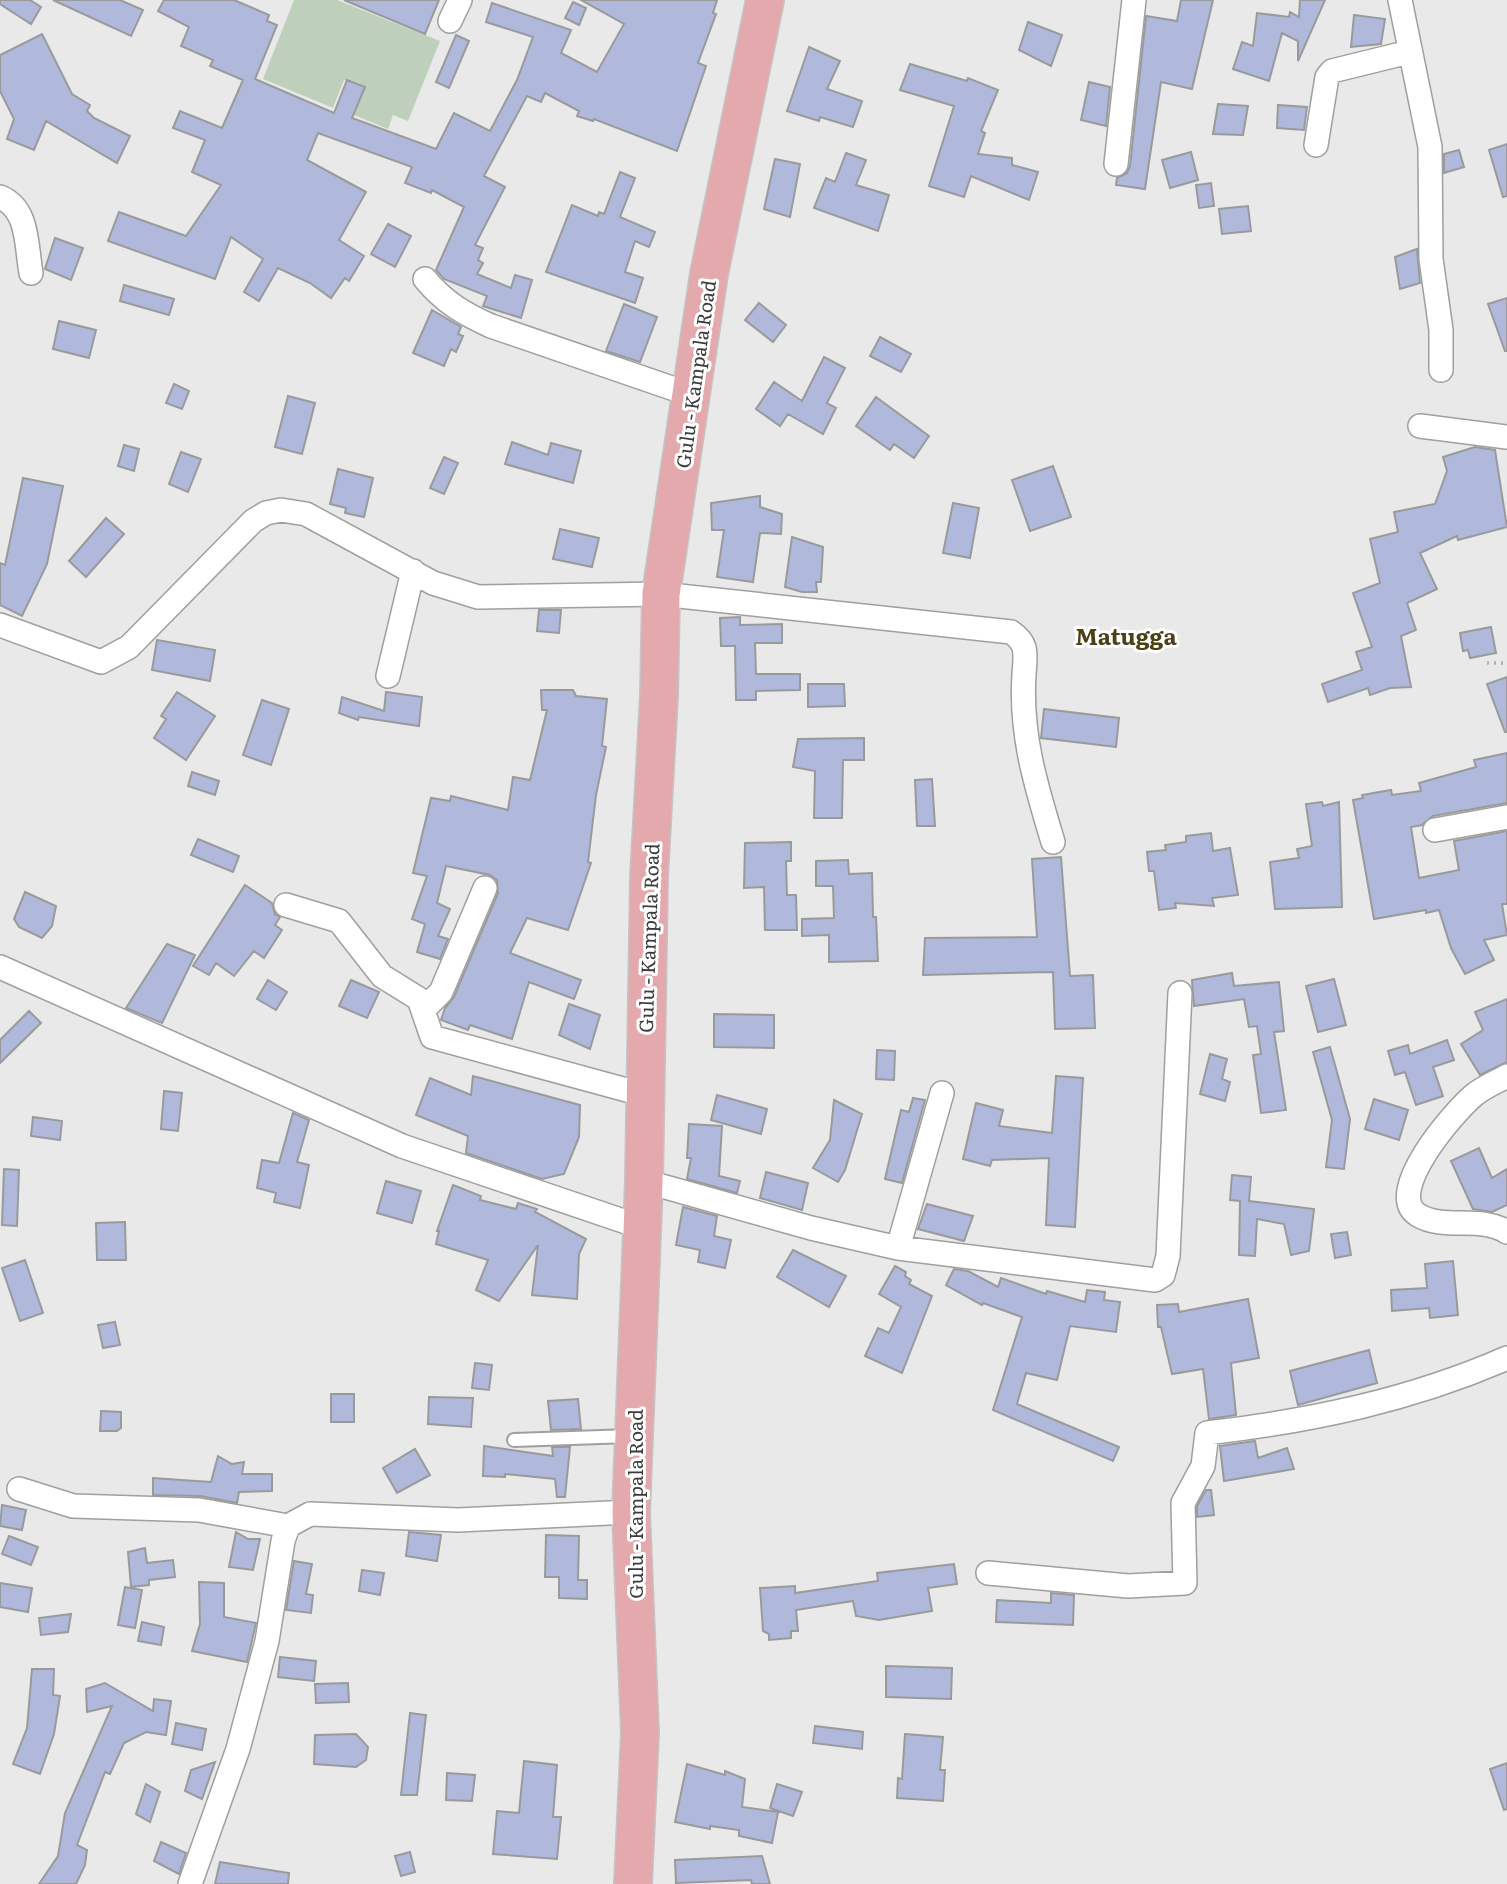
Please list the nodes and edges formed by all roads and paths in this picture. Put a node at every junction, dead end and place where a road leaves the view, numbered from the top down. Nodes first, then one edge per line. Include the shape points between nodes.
1 (460, 0) edge
2 (765, 0) edge
3 (1134, 0) edge
4 (1400, 0) edge
5 (450, 21) dead end
6 (1409, 52) junction
7 (1316, 145) dead end
8 (1116, 164) dead end
9 (0, 197) edge
10 (31, 273) dead end
11 (425, 279) dead end
12 (1441, 369) dead end
13 (692, 395) junction
14 (1420, 426) dead end
15 (1507, 437) edge
16 (413, 572) junction
17 (661, 594) junction
18 (0, 625) edge
19 (1487, 663) dead end
20 (1507, 663) edge
21 (388, 676) dead end
22 (1507, 817) edge
23 (1435, 830) dead end
24 (1053, 842) dead end
25 (485, 887) dead end
26 (286, 905) dead end
27 (0, 967) edge
28 (1180, 993) dead end
29 (425, 1008) junction
30 (1507, 1076) edge
31 (942, 1093) dead end
32 (645, 1095) junction
33 (644, 1181) junction
34 (642, 1227) junction
35 (1506, 1230) edge
36 (898, 1248) junction
37 (1507, 1358) edge
38 (634, 1436) junction
39 (514, 1440) dead end
40 (19, 1489) dead end
41 (631, 1512) junction
42 (288, 1526) junction
43 (988, 1573) dead end
44 (190, 1884) edge
45 (633, 1884) edge

1 - 5 street
2 - 13 main road, Gulu - Kampala Road via 709,274
3 - 8 street
4 - 6 street
6 - 7 street via 1332,71 1327,77
6 - 12 street via 1430,148 1430,259 1441,331
9 - 10 street via 13,203 22,215
11 - 13 street via 440,298 491,326
13 - 17 main road, Gulu - Kampala Road
14 - 15 street
16 - 17 street via 478,597
16 - 18 street via 318,520 281,510 253,521 114,657 101,662
16 - 21 street
17 - 24 street via 1011,632 1023,640 1026,650 1027,756
17 - 32 main road, Gulu - Kampala Road
19 - 20 path
22 - 23 street
25 - 29 street via 441,992
26 - 29 street via 339,921 382,976 411,993
27 - 34 street via 402,1146
28 - 36 street via 1168,1256 1163,1275 1143,1281
29 - 32 street via 429,1032 441,1041
30 - 35 street via 1472,1097 1421,1159 1407,1188 1408,1203 1427,1220
31 - 36 street
32 - 33 main road, Gulu - Kampala Road
33 - 34 main road, Gulu - Kampala Road
33 - 36 street
34 - 38 main road, Gulu - Kampala Road
37 - 43 street via 1389,1402 1207,1433 1203,1466 1183,1503 1185,1583 1128,1586
38 - 39 lane
38 - 41 main road, Gulu - Kampala Road
40 - 42 street via 72,1506 200,1510
41 - 42 street via 458,1520 310,1514
41 - 45 main road, Gulu - Kampala Road via 640,1733
42 - 44 street via 267,1641 238,1749

